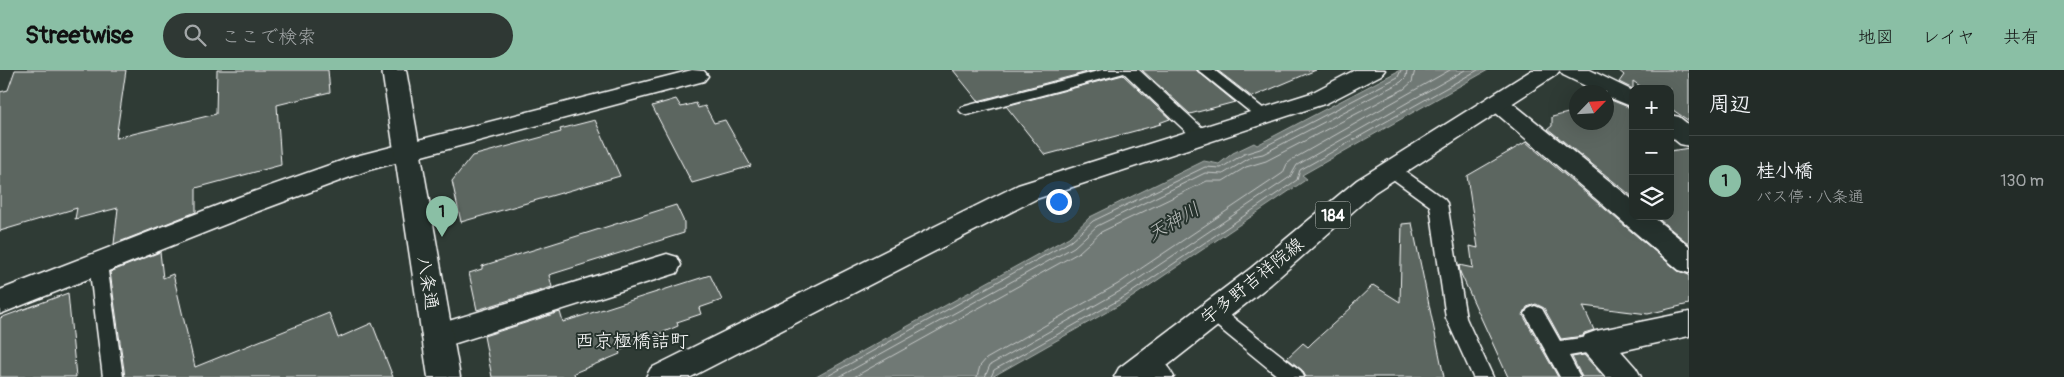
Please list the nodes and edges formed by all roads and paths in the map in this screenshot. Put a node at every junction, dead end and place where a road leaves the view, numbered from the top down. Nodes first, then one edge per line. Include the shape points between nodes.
1 (394, 70) edge
2 (1119, 70) edge
3 (1130, 70) edge
4 (1205, 70) edge
5 (1548, 70) edge
6 (1571, 70) edge
7 (1366, 71) edge
8 (696, 76) dead end
9 (1629, 98) edge
10 (1497, 102) junction
11 (967, 110) dead end
12 (1265, 116) junction
13 (1674, 126) edge
14 (1202, 137) junction
15 (1689, 138) edge
16 (407, 151) junction
17 (1392, 170) junction
18 (1629, 213) edge
19 (1638, 220) edge
20 (1689, 262) edge
21 (98, 264) junction
22 (667, 265) dead end
23 (0, 302) edge
24 (1214, 312) junction
25 (1535, 314) dead end
26 (1689, 324) edge
27 (437, 337) junction
28 (1596, 344) junction
29 (1556, 350) junction
30 (1148, 372) edge
31 (113, 377) edge
32 (444, 377) edge
33 (662, 377) edge
34 (1294, 377) edge
35 (1483, 377) edge
36 (1570, 377) edge
37 (1625, 377) edge

1 - 16 street, 八条通
2 - 11 lane
3 - 14 lane
4 - 12 lane
5 - 10 street, 宇多野吉祥院線 / 184
6 - 9 street
7 - 12 street via 1320,98
8 - 16 street
10 - 17 street, 宇多野吉祥院線 / 184
10 - 18 street
12 - 14 street
13 - 15 street
14 - 33 street via 1026,192
16 - 21 street via 361,163
16 - 27 street, 八条通
17 - 24 street, 宇多野吉祥院線 / 184 via 1366,186
17 - 35 lane via 1438,203 1456,318
19 - 20 street
21 - 23 street
21 - 31 lane
22 - 27 street
24 - 30 street, 宇多野吉祥院線 / 184
24 - 34 lane
25 - 29 lane
26 - 28 street
27 - 32 street, 八条通
28 - 29 lane
28 - 37 street
29 - 36 lane

